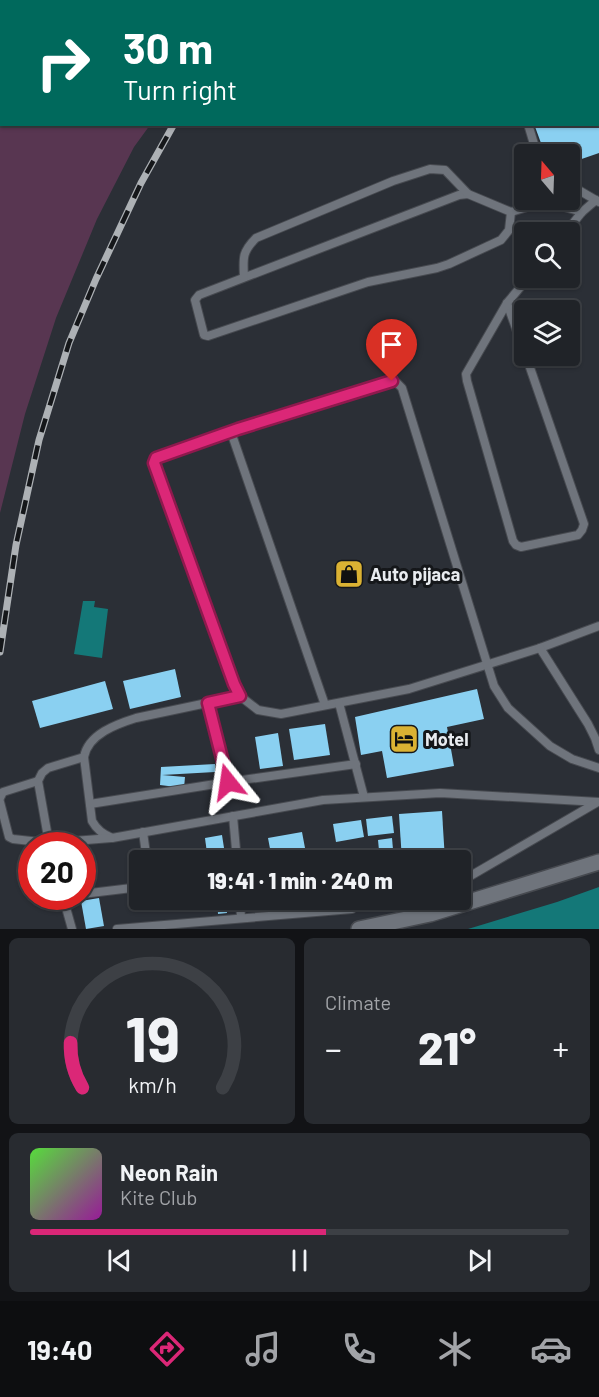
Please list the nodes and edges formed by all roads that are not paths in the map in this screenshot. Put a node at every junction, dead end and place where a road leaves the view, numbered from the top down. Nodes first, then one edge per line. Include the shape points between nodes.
1 (529, 126) edge
2 (534, 144) edge
3 (580, 191) edge
4 (468, 194) junction
5 (598, 201) edge
6 (511, 212) junction
7 (582, 212) junction
8 (574, 222) edge
9 (244, 277) junction
10 (520, 288) edge
11 (507, 303) junction
12 (514, 323) edge
13 (529, 366) edge
14 (231, 432) junction
15 (599, 626) edge
16 (540, 648) junction
17 (487, 664) junction
18 (240, 696) junction
19 (208, 703) junction
20 (339, 703) junction
21 (325, 705) junction
22 (599, 750) edge
23 (84, 756) junction
24 (356, 764) junction
25 (599, 768) edge
26 (38, 781) junction
27 (228, 782) junction
28 (364, 797) junction
29 (0, 800) edge
30 (598, 802) edge
31 (90, 804) junction
32 (233, 816) junction
33 (48, 832) edge
34 (142, 832) junction
35 (112, 838) junction
36 (96, 840) edge
37 (18, 841) edge
38 (145, 850) edge
39 (236, 850) edge
40 (599, 862) edge
41 (471, 876) edge
42 (129, 888) edge
43 (96, 892) edge
44 (67, 910) edge
45 (241, 910) edge
46 (340, 910) edge
47 (242, 918) junction
48 (72, 929) edge
49 (117, 929) edge
50 (359, 929) edge

1 - 2 lane
3 - 5 lane
4 - 6 lane
4 - 9 lane
4 - 9 lane via 445,170 430,169 393,181 256,238 246,248
5 - 7 lane
6 - 7 lane via 547,202
6 - 9 lane via 509,230 501,240 449,264 368,282 204,335 195,300
7 - 8 lane
10 - 11 lane
11 - 12 lane
11 - 13 lane via 466,374 513,541 521,547 578,535 584,524
14 - 17 lane via 392,381 397,383 402,388
14 - 18 lane via 156,458 154,463
14 - 21 lane
15 - 16 lane
16 - 17 lane
16 - 22 lane via 588,724
17 - 20 lane via 409,689
17 - 25 lane via 494,686 508,708 550,746
18 - 19 lane
18 - 21 lane via 258,710 280,714
19 - 23 lane via 120,723 90,742
19 - 27 lane
20 - 21 lane
20 - 24 lane
23 - 26 lane via 48,768
23 - 31 lane
24 - 27 lane
24 - 28 lane
26 - 29 lane via 3,792
26 - 33 lane
27 - 31 lane
28 - 30 lane via 440,793
28 - 32 lane
29 - 37 lane via 9,837
30 - 41 lane
31 - 35 lane via 96,828
32 - 34 lane
32 - 39 lane
34 - 35 lane
34 - 38 lane
35 - 36 lane
40 - 50 street via 430,914
42 - 43 lane
44 - 48 lane
45 - 47 lane
46 - 47 lane
47 - 49 lane

